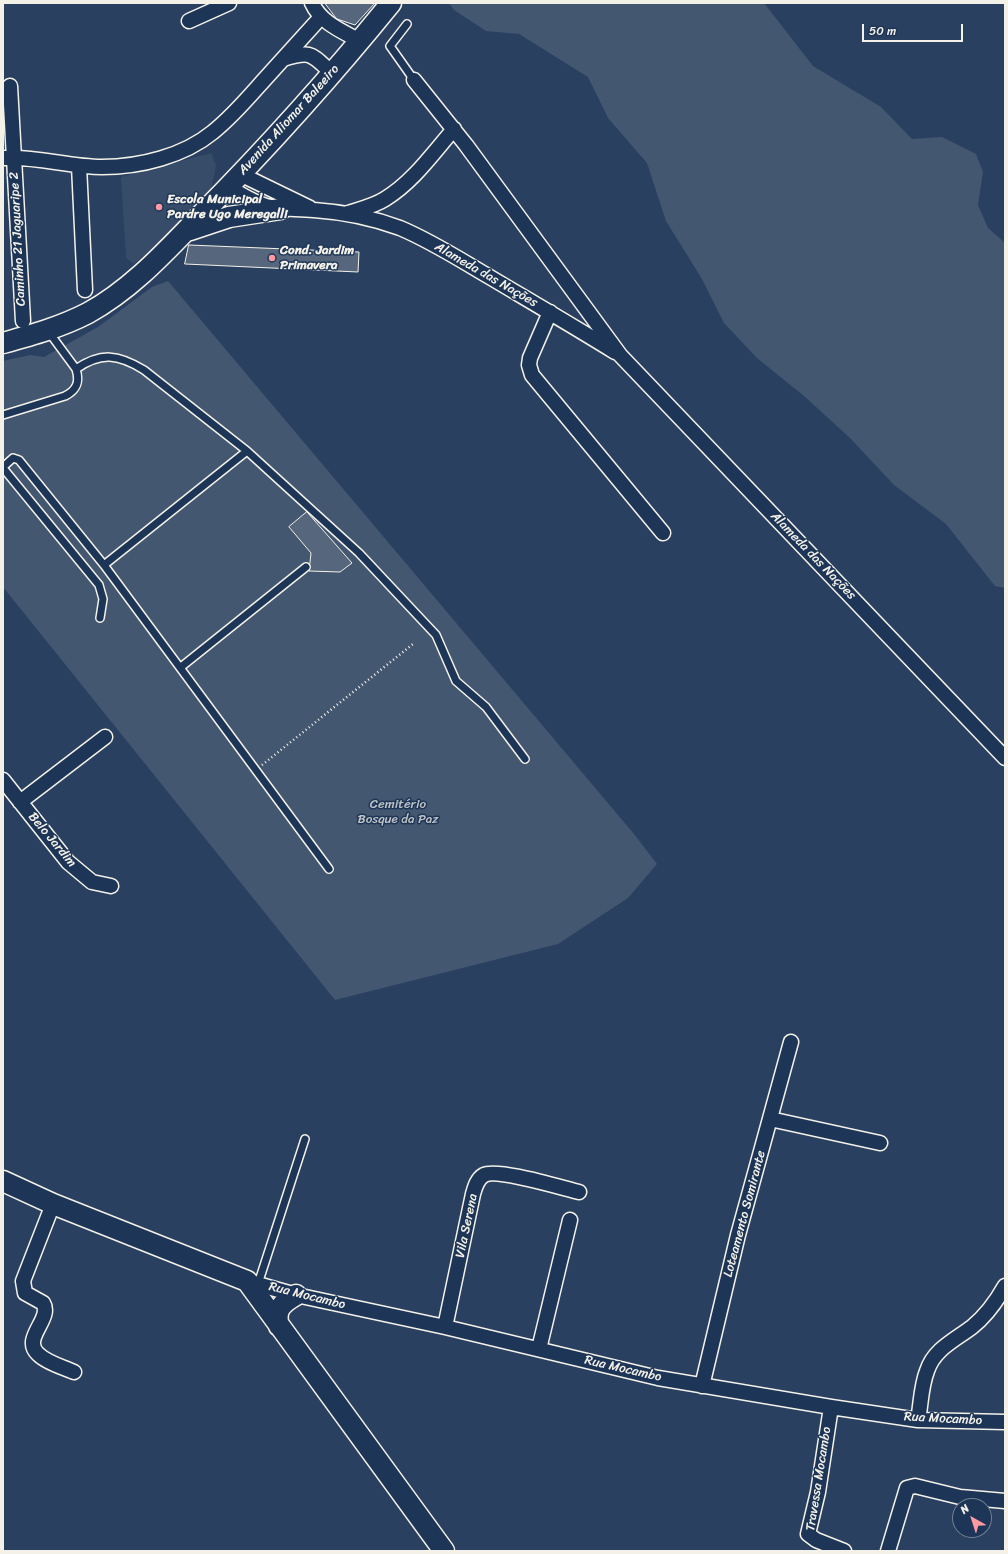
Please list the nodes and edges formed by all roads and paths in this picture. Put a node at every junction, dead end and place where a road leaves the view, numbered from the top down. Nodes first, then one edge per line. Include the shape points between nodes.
1 (229, 3) edge
2 (312, 3) edge
3 (390, 3) edge
4 (321, 17) junction
5 (189, 21) dead end
6 (407, 24) dead end
7 (360, 41) junction
8 (312, 55) junction
9 (283, 59) junction
10 (332, 73) junction
11 (414, 80) joint
12 (10, 86) dead end
13 (454, 129) junction
14 (8, 158) edge
15 (79, 166) junction
16 (234, 181) junction
17 (281, 209) junction
18 (314, 210) junction
19 (344, 214) junction
20 (185, 232) junction
21 (85, 290) dead end
22 (550, 312) junction
23 (23, 321) dead end
24 (48, 330) junction
25 (3, 343) edge
26 (620, 355) junction
27 (76, 369) junction
28 (3, 415) edge
29 (247, 452) junction
30 (3, 467) edge
31 (663, 533) dead end
32 (104, 565) junction
33 (306, 567) dead end
34 (100, 618) dead end
35 (413, 644) dead end
36 (181, 667) junction
37 (105, 737) dead end
38 (1005, 758) edge
39 (525, 759) dead end
40 (255, 770) junction
41 (3, 780) edge
42 (20, 802) junction
43 (329, 869) dead end
44 (111, 886) dead end
45 (791, 1042) dead end
46 (770, 1118) junction
47 (305, 1139) dead end
48 (880, 1143) dead end
49 (3, 1181) edge
50 (579, 1192) dead end
51 (53, 1204) junction
52 (570, 1220) dead end
53 (253, 1283) junction
54 (1005, 1286) edge
55 (296, 1296) junction
56 (279, 1326) junction
57 (445, 1327) junction
58 (539, 1349) junction
59 (74, 1372) dead end
60 (702, 1386) junction
61 (830, 1407) junction
62 (918, 1420) junction
63 (1005, 1422) edge
64 (1005, 1501) edge
65 (444, 1551) edge
66 (844, 1551) edge
67 (888, 1551) edge

1 - 5 street
2 - 4 street
3 - 7 main road, Avenida Aliomar Baleeiro
4 - 7 street
4 - 8 street via 312,44
4 - 9 street
6 - 11 lane via 390,46
7 - 10 main road, Avenida Aliomar Baleeiro
8 - 9 street via 302,54
8 - 10 street
9 - 15 street via 231,117 191,146 145,163 120,167
10 - 16 main road, Avenida Aliomar Baleeiro
11 - 13 street, Alameda das Nações
12 - 14 street, Caminho 21 Jaguaripe 2
13 - 19 street, Alameda das Nações via 403,186 369,207
13 - 26 street, Alameda das Nações
14 - 15 street
14 - 23 street, Caminho 21 Jaguaripe 2
15 - 21 street
16 - 17 street, Alameda das Nações via 249,200
16 - 18 street, Alameda das Nações
16 - 20 main road, Avenida Aliomar Baleeiro
17 - 18 street, Alameda das Nações
17 - 20 main road via 229,217
18 - 19 street, Alameda das Nações
19 - 22 street, Alameda das Nações via 400,228 428,241
20 - 24 main road, Avenida Aliomar Baleeiro via 110,299 89,312
22 - 26 street, Alameda das Nações
22 - 31 street via 530,358 532,375
24 - 25 main road, Avenida Aliomar Baleeiro
24 - 27 lane
26 - 38 street, Alameda das Nações
27 - 28 lane via 77,386 72,392
27 - 29 lane via 99,357 132,363
29 - 32 lane
29 - 39 lane via 359,553 436,635 456,681 486,707
30 - 32 lane via 13,458 19,460
30 - 34 lane via 98,585 103,599
32 - 36 lane
33 - 36 lane
35 - 40 path
36 - 40 lane
37 - 42 street
40 - 43 lane
41 - 42 street, Belo Jardim
42 - 44 street, Belo Jardim via 68,862 92,882
45 - 46 street, Loteamento Somirante
46 - 48 street
46 - 60 street, Loteamento Somirante via 738,1235
47 - 53 lane
49 - 51 main road, Rua Mocambo
50 - 57 street, Vila Serena via 508,1175 489,1174 479,1179 473,1194
51 - 53 main road, Rua Mocambo
51 - 59 street via 23,1281 23,1287 24,1293 45,1306 33,1347 42,1358
52 - 58 street
53 - 55 street, Rua Mocambo
53 - 56 main road, Rua Mocambo
54 - 62 street via 991,1309 972,1327 939,1351 932,1360 927,1371
55 - 56 main road via 279,1308 276,1318
55 - 57 street, Rua Mocambo
56 - 65 main road, Rua Mocambo
57 - 58 street, Rua Mocambo
58 - 60 street, Rua Mocambo
60 - 61 street, Rua Mocambo
61 - 62 street, Rua Mocambo
61 - 66 street, Travessa Mocambo via 818,1492 808,1534 816,1540
62 - 63 street, Rua Mocambo
64 - 67 street via 960,1497 915,1486 906,1488

